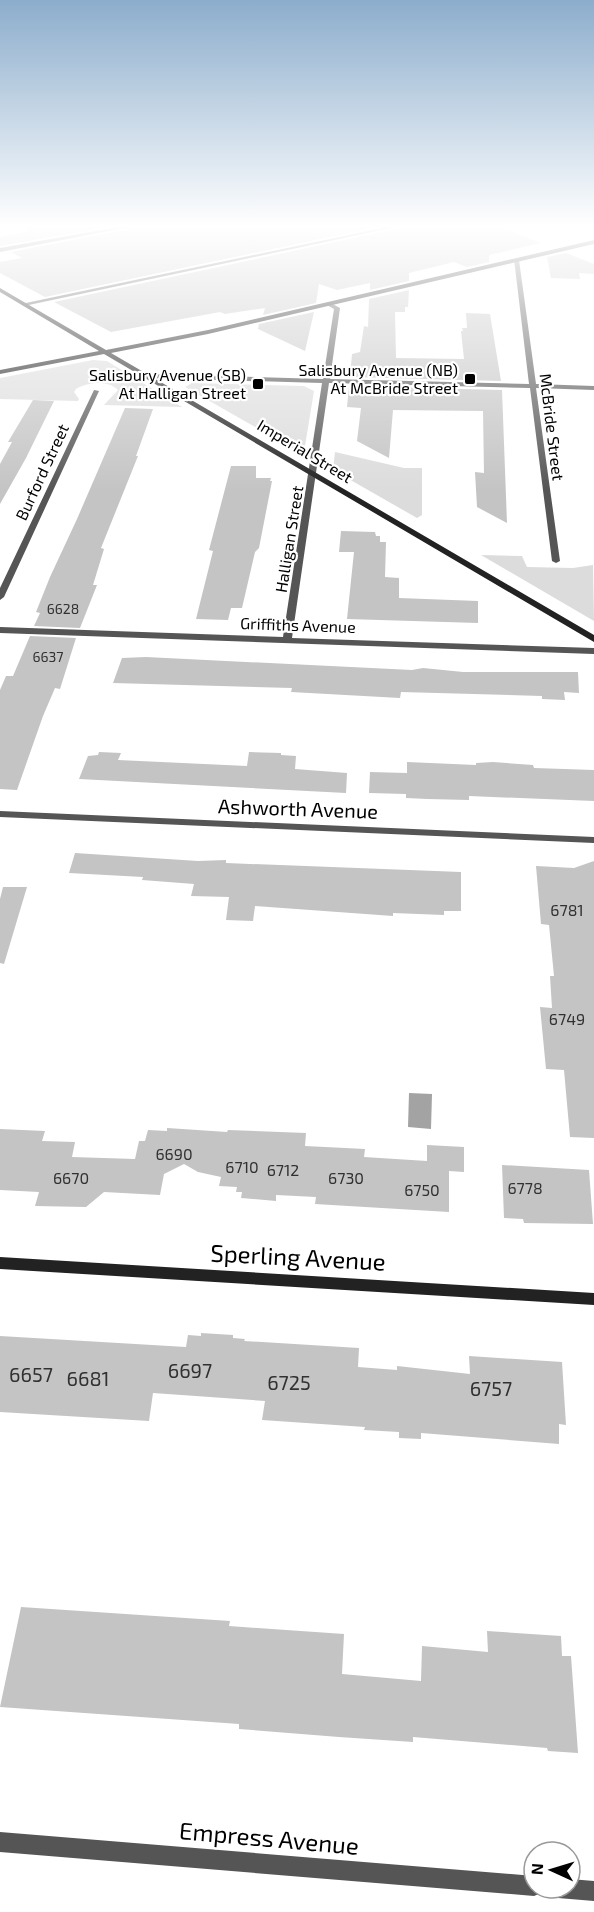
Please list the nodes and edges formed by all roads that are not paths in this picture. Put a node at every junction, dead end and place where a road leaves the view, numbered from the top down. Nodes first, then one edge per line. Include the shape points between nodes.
1 (40, 313) edge
2 (286, 313) edge
3 (336, 313) edge
4 (523, 313) edge
5 (106, 352) junction
6 (0, 372) edge
7 (146, 376) junction
8 (327, 381) junction
9 (532, 387) junction
10 (594, 388) edge
11 (96, 391) dead end
12 (313, 473) junction
13 (556, 561) dead end
14 (0, 597) edge
15 (0, 630) edge
16 (287, 639) junction
17 (594, 639) edge
18 (594, 651) edge
19 (0, 814) edge
20 (594, 840) edge
21 (0, 1263) edge
22 (594, 1299) edge
23 (0, 1842) edge
24 (522, 1885) edge

1 - 5 street, Imperial Street
2 - 5 street
3 - 8 street, Halligan Street
4 - 9 street, McBride Street
5 - 6 street
5 - 7 street, Imperial Street
7 - 8 street
7 - 12 street, Imperial Street
8 - 9 street
8 - 12 street, Halligan Street
9 - 10 street
9 - 13 street, McBride Street
11 - 14 street, Burford Street
12 - 16 street, Halligan Street
12 - 17 street, Imperial Street
15 - 16 street, Griffiths Avenue
16 - 18 street, Griffiths Avenue
19 - 20 street, Ashworth Avenue
21 - 22 street, Sperling Avenue
23 - 24 street, Empress Avenue

